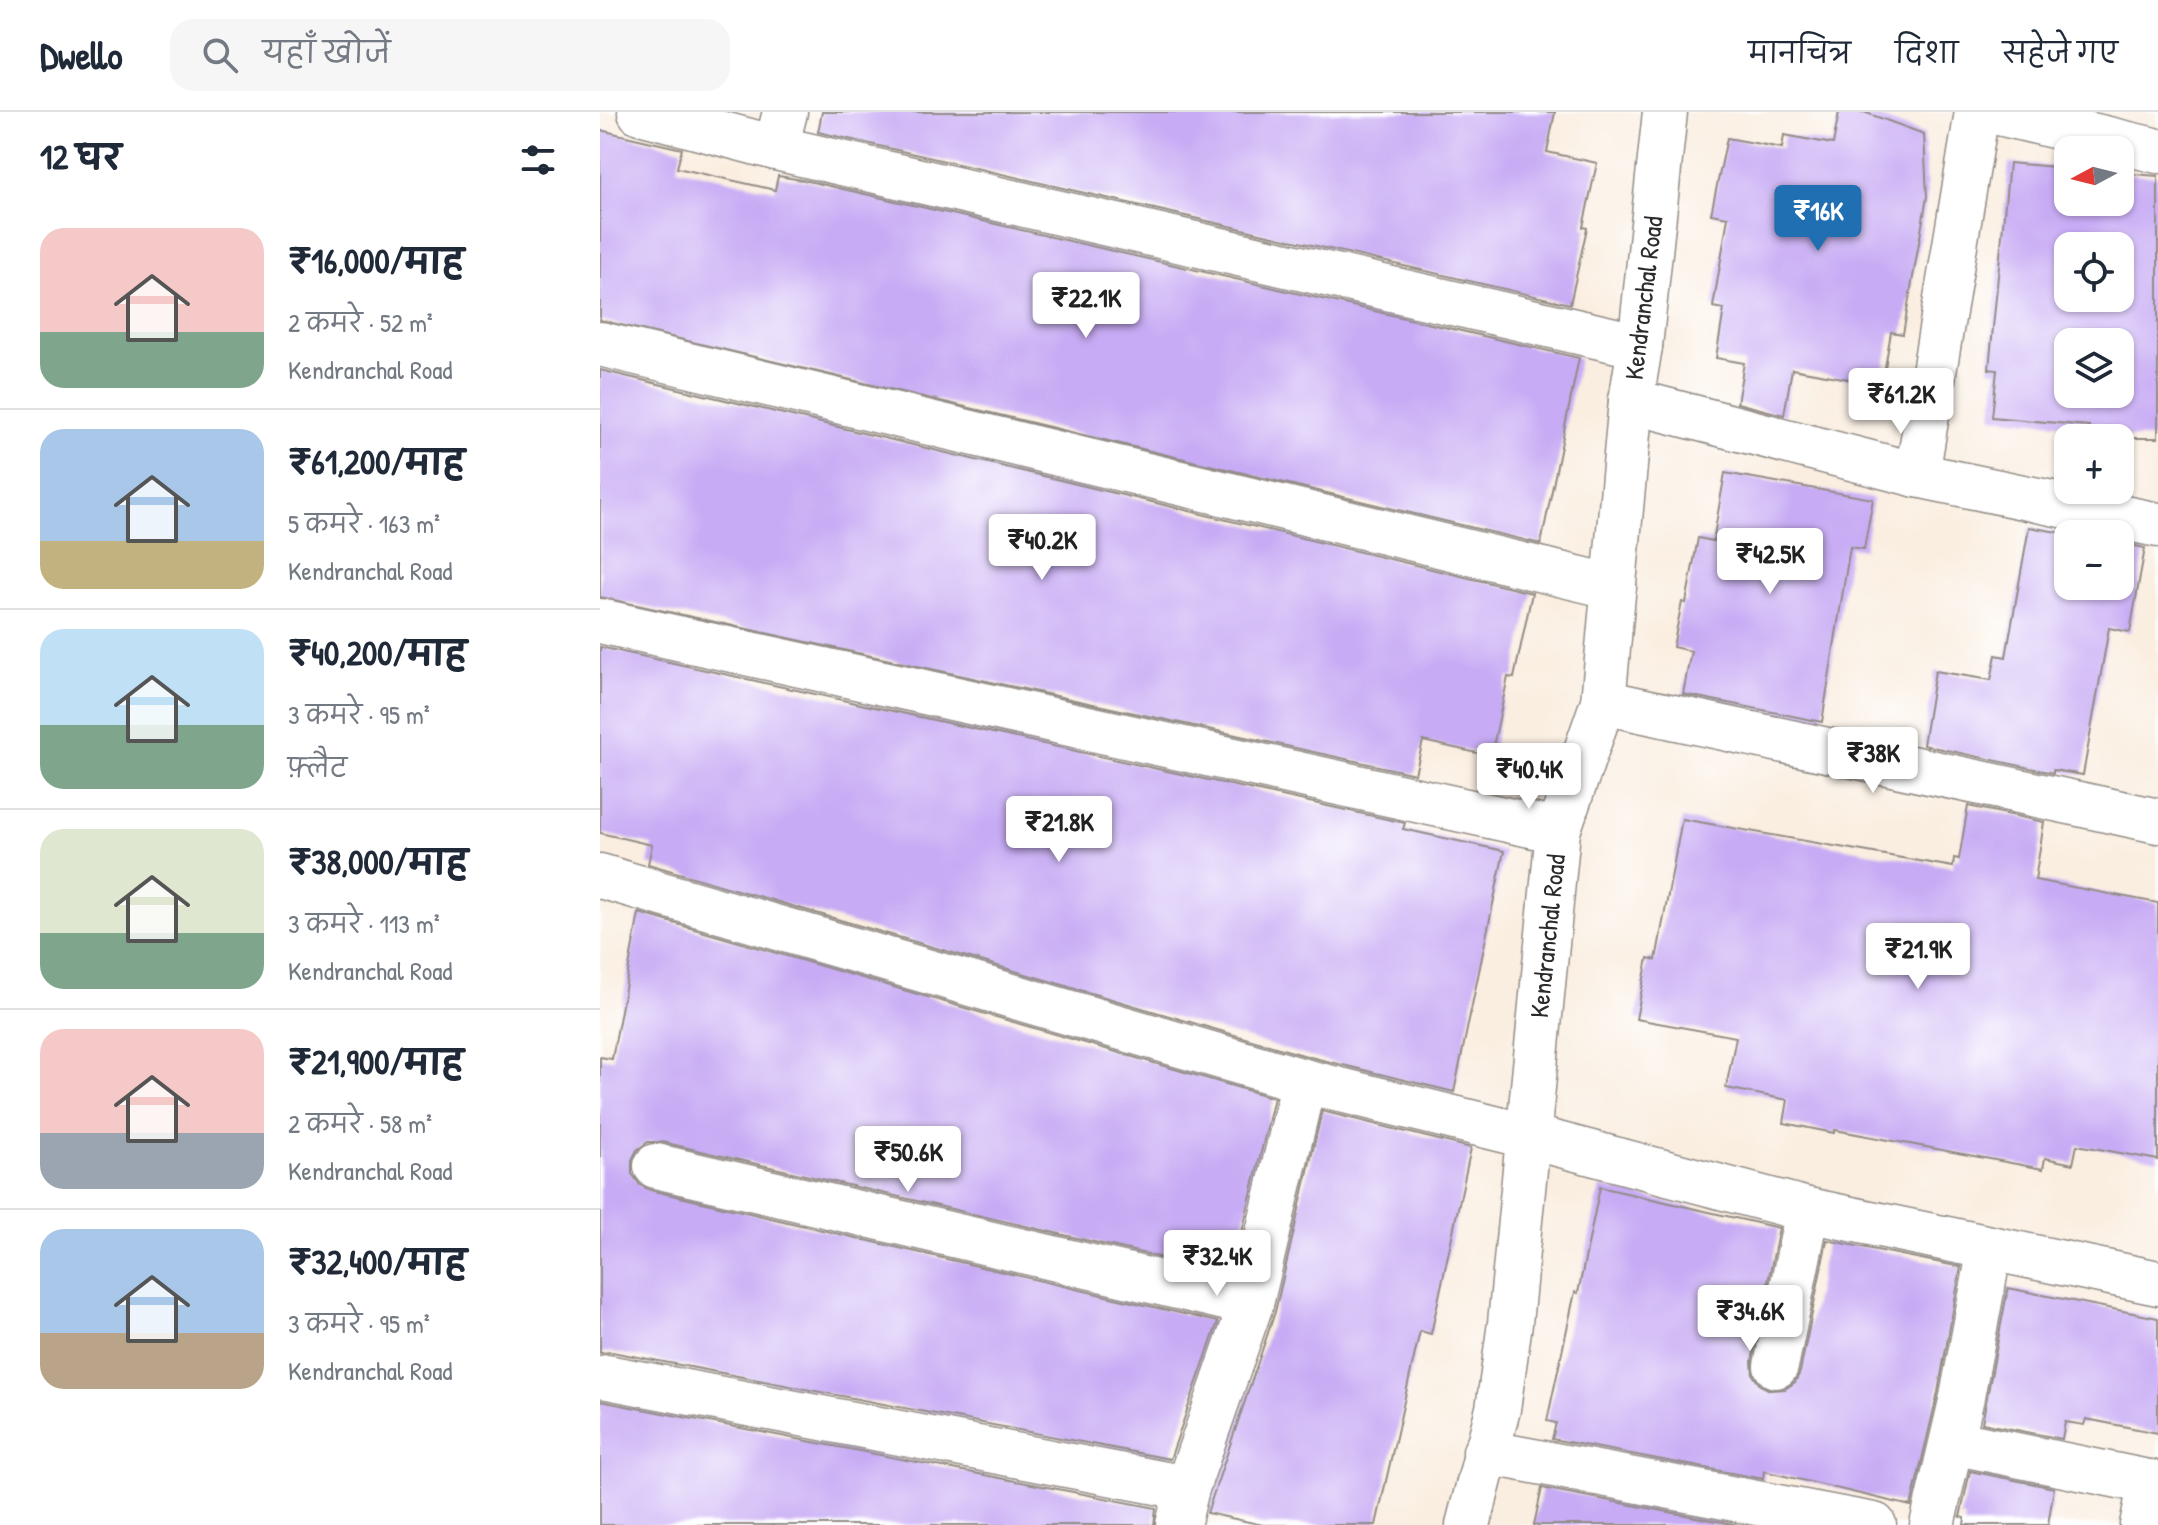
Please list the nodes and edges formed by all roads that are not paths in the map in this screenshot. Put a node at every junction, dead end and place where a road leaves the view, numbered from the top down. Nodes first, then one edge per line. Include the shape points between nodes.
1 (640, 112) edge
2 (1665, 112) edge
3 (1977, 112) edge
4 (1995, 112) edge
5 (781, 130) edge
6 (2158, 151) edge
7 (600, 344) edge
8 (1640, 346) junction
9 (1631, 401) junction
10 (1917, 475) junction
11 (2158, 525) edge
12 (1614, 587) junction
13 (600, 621) edge
14 (1603, 702) junction
15 (2158, 821) edge
16 (1558, 831) junction
17 (600, 876) edge
18 (1304, 1081) junction
19 (1527, 1136) junction
20 (656, 1166) dead end
21 (1808, 1210) junction
22 (1990, 1248) junction
23 (2158, 1283) edge
24 (1251, 1304) junction
25 (1776, 1366) dead end
26 (607, 1377) dead end
27 (1952, 1442) junction
28 (1485, 1452) junction
29 (2154, 1483) edge
30 (1182, 1506) edge
31 (1468, 1525) edge
32 (1874, 1525) edge
33 (1932, 1525) edge
34 (2142, 1525) edge

1 - 5 street
2 - 8 street, Kendranchal Road
3 - 10 street
4 - 6 street
5 - 8 street
7 - 12 street
8 - 9 street, Kendranchal Road
9 - 10 street
9 - 12 street, Kendranchal Road
10 - 11 street
12 - 14 street, Kendranchal Road
13 - 16 street
14 - 15 street
14 - 16 street, Kendranchal Road
16 - 19 street, Kendranchal Road
17 - 18 street
18 - 19 street
18 - 24 street
19 - 21 street
19 - 28 street, Kendranchal Road via 1510,1323 1498,1409
20 - 24 street
21 - 22 street
21 - 25 street
22 - 23 street
22 - 27 street
24 - 30 street
26 - 30 street
27 - 29 street
27 - 33 street
28 - 31 street, Kendranchal Road
28 - 32 street
29 - 34 street

